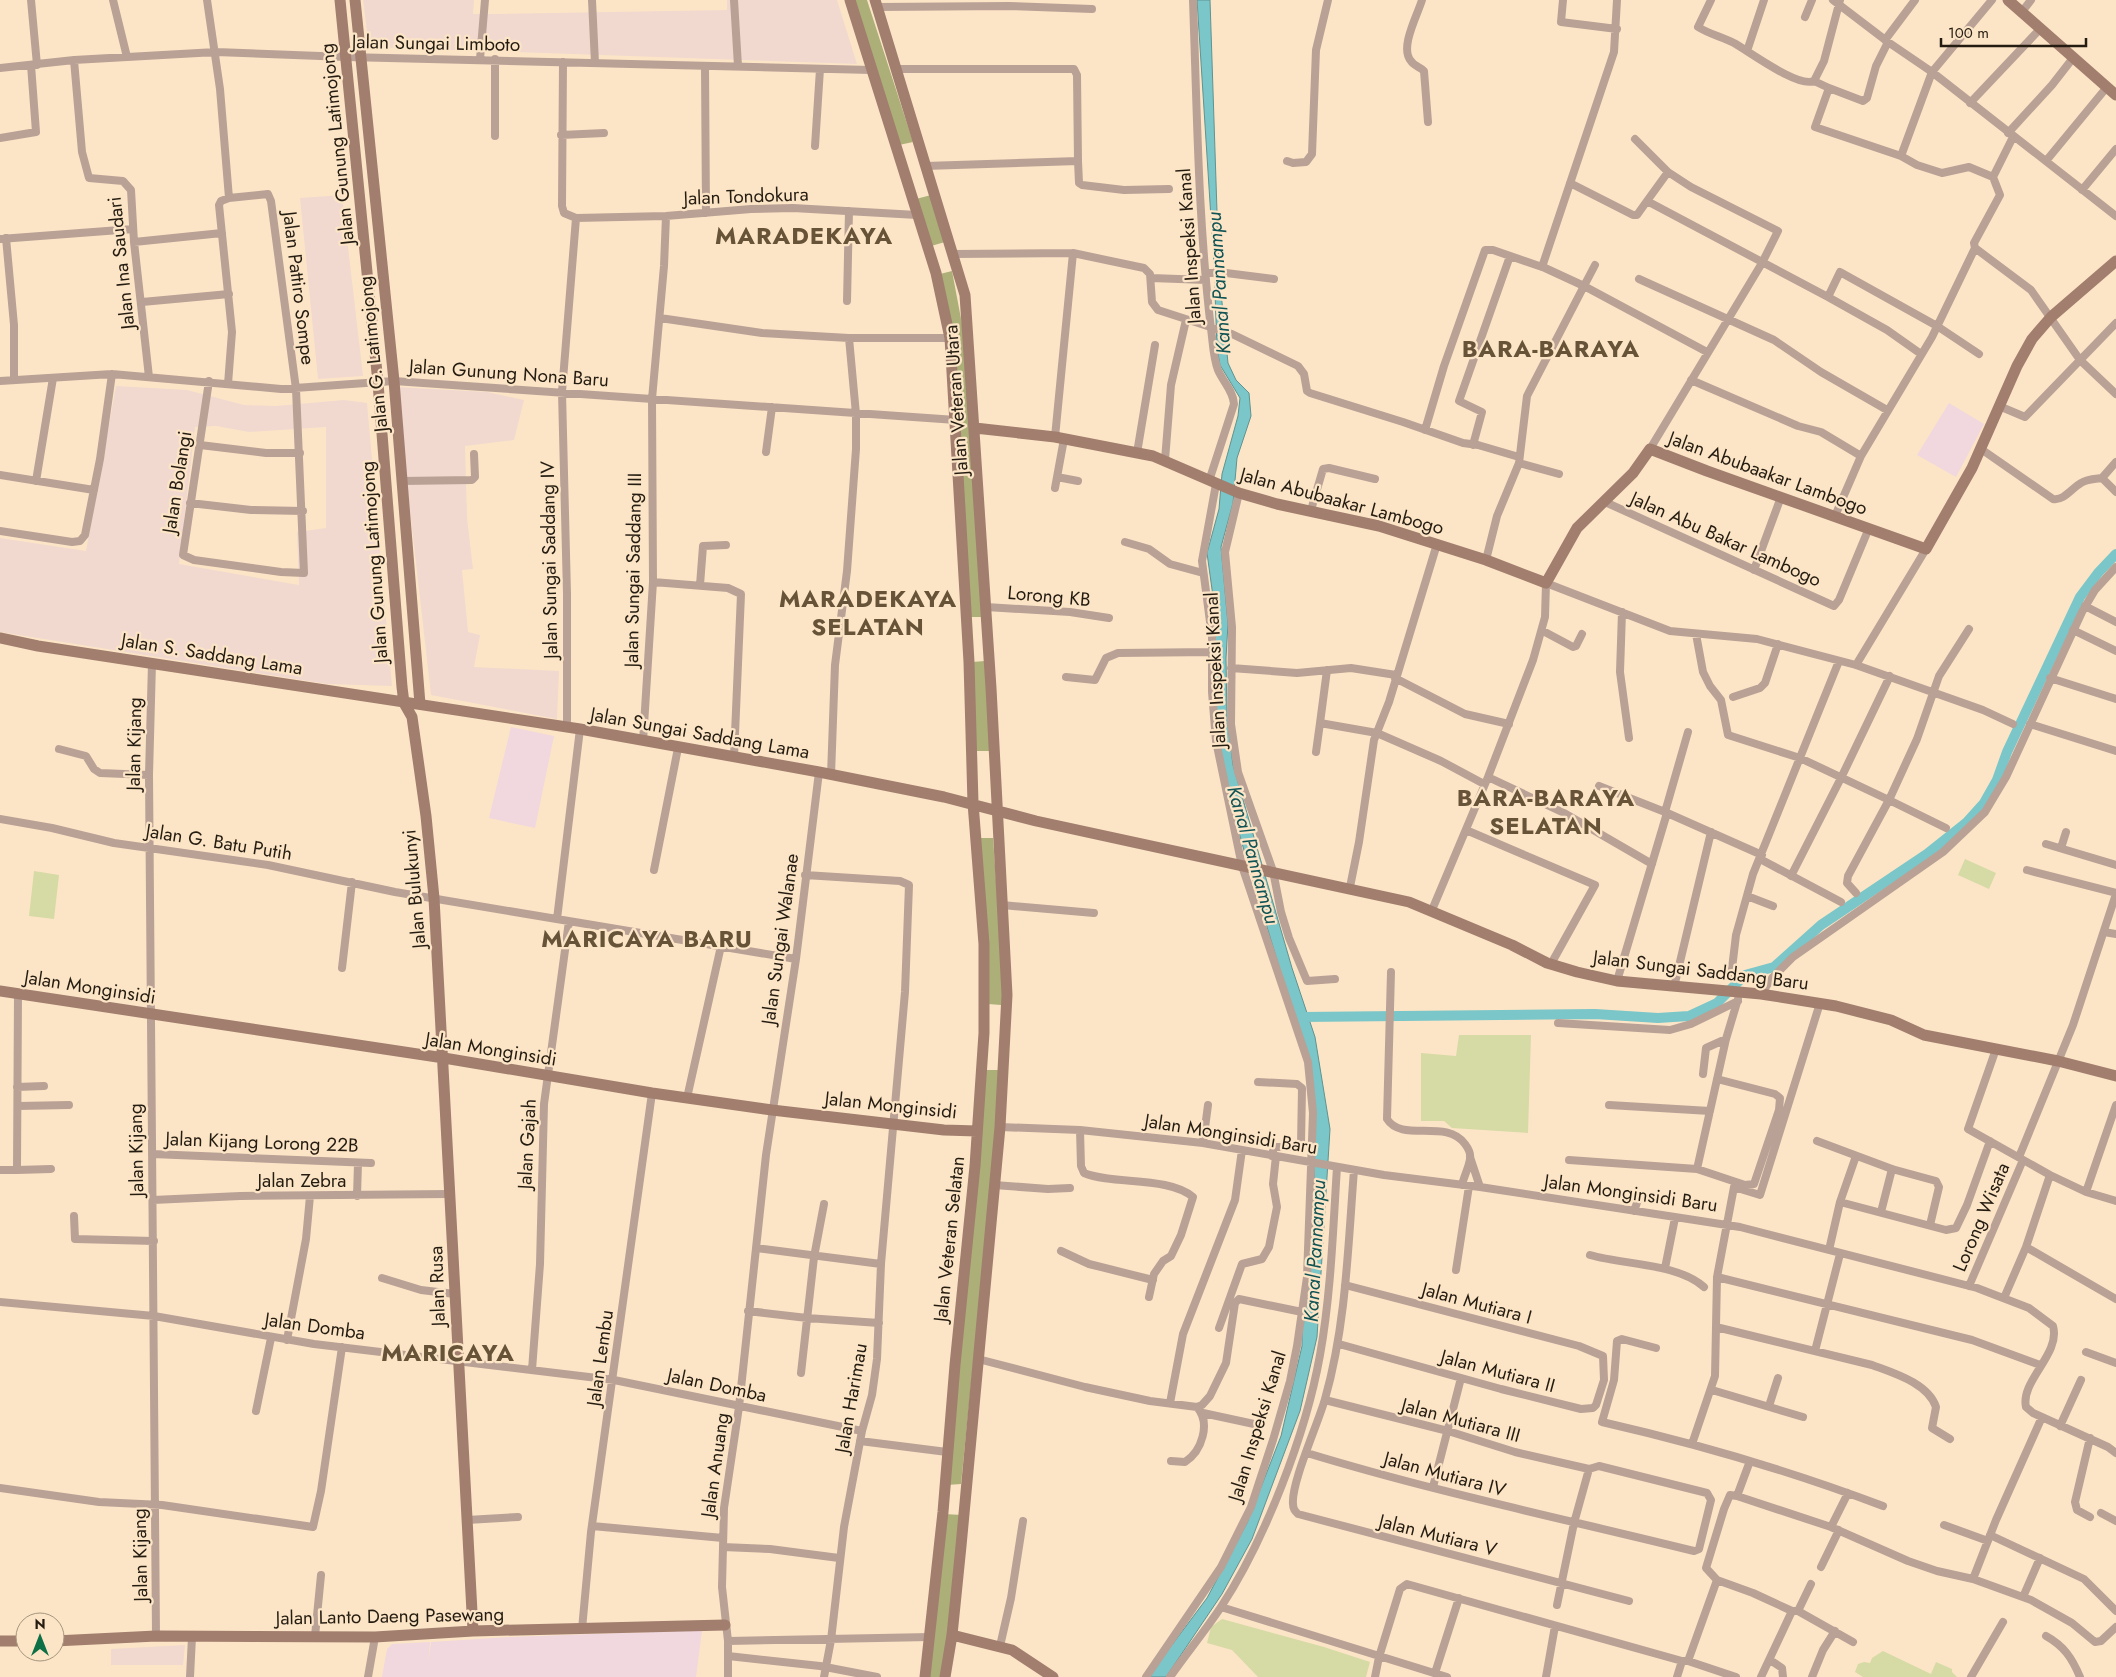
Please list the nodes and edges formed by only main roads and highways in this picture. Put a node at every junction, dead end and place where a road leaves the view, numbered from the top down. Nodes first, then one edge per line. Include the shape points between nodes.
1 (340, 0) edge
2 (355, 0) edge
3 (850, 0) edge
4 (2008, 0) edge
5 (876, 4) edge
6 (2116, 95) edge
7 (2115, 264) edge
8 (975, 428) junction
9 (987, 627) junction
10 (967, 629) junction
11 (0, 638) edge
12 (988, 648) junction
13 (968, 650) junction
14 (404, 703) junction
15 (420, 704) junction
16 (412, 717) junction
17 (973, 803) junction
18 (996, 810) junction
19 (0, 991) edge
20 (984, 1033) junction
21 (1006, 1034) junction
22 (444, 1058) junction
23 (2116, 1076) edge
24 (977, 1131) junction
25 (945, 1485) junction
26 (966, 1493) junction
27 (944, 1499) junction
28 (725, 1625) road end
29 (473, 1631) junction
30 (952, 1634) junction
31 (0, 1640) edge
32 (15, 1641) edge
33 (65, 1641) edge
34 (925, 1677) edge
35 (945, 1677) edge
36 (1053, 1677) edge

1 - 14 main road, Jalan Gunung Latimojong via 378,382
2 - 15 main road, Jalan G. Latimojong via 394,381
3 - 10 main road, Jalan Veteran Utara via 943,298 950,338 956,420
4 - 6 main road
5 - 8 main road, Jalan Veteran Utara via 965,295
7 - 8 main road, Jalan Abubaakar Lambogo via 2050,317 2022,355 1964,484 1926,549 1650,449 1633,474 1577,528 1546,583 1379,526 1276,504 1237,492 1164,460 1137,452 1060,438
8 - 9 main road, Jalan Veteran Utara
9 - 10 main road
9 - 12 main road, Jalan Veteran Utara
10 - 13 main road, Jalan Veteran Utara
11 - 14 main road, Jalan S. Saddang Lama
12 - 13 main road
12 - 18 main road, Jalan Veteran Utara
13 - 17 main road, Jalan Veteran Utara
14 - 15 main road, Jalan S. Saddang Lama
14 - 16 main road, Jalan Bulukunyi
15 - 16 main road
15 - 17 main road, Jalan Sungai Saddang Lama via 825,773
16 - 22 main road, Jalan Bulukunyi via 434,898
17 - 18 main road, Jalan Sungai Saddang Lama
17 - 20 main road, Jalan Veteran Selatan via 984,944
18 - 21 main road, Jalan Veteran Selatan via 1007,995
18 - 23 main road, Jalan Sungai Saddang Baru via 1409,902 1551,964 1617,981 1737,996 1761,994 1820,1003 1877,1016 1924,1035 2058,1061
19 - 22 main road, Jalan Monginsidi
20 - 21 main road
20 - 24 main road, Jalan Veteran Selatan
21 - 26 main road, Jalan Veteran Selatan
22 - 24 main road, Jalan Monginsidi via 772,1110
22 - 29 main road, Jalan Rusa
24 - 25 main road, Jalan Veteran Selatan
25 - 26 main road
25 - 27 main road, Jalan Veteran Selatan
26 - 27 main road
26 - 30 main road, Jalan Veteran Selatan
27 - 34 main road, Jalan Veteran Selatan
28 - 29 main road, Jalan Lanto Daeng Pasewang
29 - 33 main road, Jalan Lanto Daeng Pasewang via 375,1637 156,1636
30 - 35 main road, Jalan Veteran Selatan
30 - 36 main road via 1000,1646 1021,1655
31 - 32 main road

